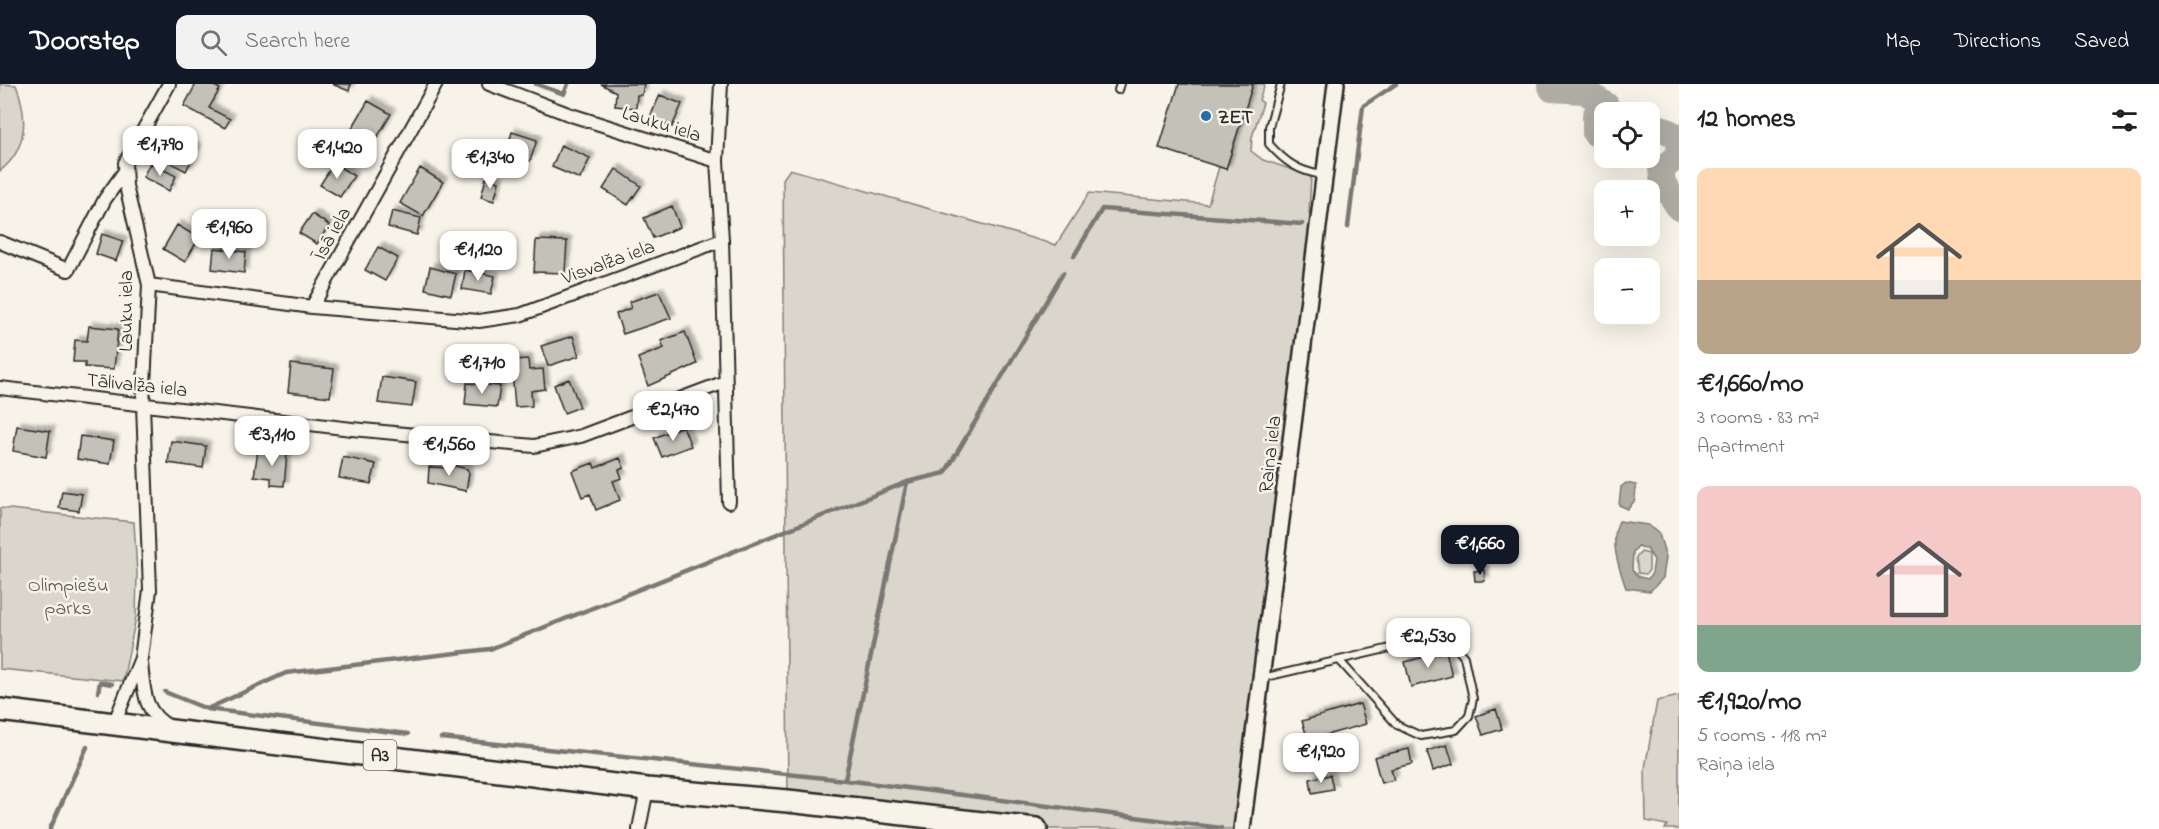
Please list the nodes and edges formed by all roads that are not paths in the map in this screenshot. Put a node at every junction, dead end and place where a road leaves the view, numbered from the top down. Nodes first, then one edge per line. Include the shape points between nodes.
1 (169, 84) edge
2 (436, 84) edge
3 (489, 84) edge
4 (721, 84) edge
5 (1281, 84) edge
6 (1336, 84) edge
7 (717, 161) junction
8 (126, 171) junction
9 (1325, 176) junction
10 (722, 240) junction
11 (0, 243) edge
12 (149, 285) junction
13 (312, 307) junction
14 (724, 382) junction
15 (0, 388) edge
16 (143, 405) junction
17 (729, 502) dead end
18 (141, 658) junction
19 (1340, 661) junction
20 (1261, 678) junction
21 (0, 710) edge
22 (112, 726) junction
23 (180, 732) junction
24 (647, 789) junction
25 (639, 829) edge
26 (1036, 829) edge
27 (1242, 829) edge

1 - 8 street, Lauku iela via 125,163
2 - 13 street, Īsā iela
3 - 7 street, Lauku iela via 571,115
4 - 7 street, Lauku iela
5 - 9 lane via 1269,128 1269,144 1287,163
6 - 9 street, Raiņa iela
7 - 10 street
8 - 11 street via 105,199 68,270
8 - 12 street, Lauku iela
9 - 20 street, Raiņa iela
10 - 13 street, Visvalža iela via 520,315 479,321
10 - 14 street
12 - 13 street, Visvalža iela
12 - 16 street, Lauku iela
14 - 16 street, Tālivalža iela via 581,436 534,446
14 - 17 street
15 - 16 street, Tālivalža iela
16 - 18 street, Lauku iela via 150,590
18 - 22 street
18 - 23 street via 149,711
19 - 19 lane via 1446,635 1464,657 1473,699 1469,716 1456,730 1420,736 1397,725
19 - 20 lane
20 - 27 street, Raiņa iela
21 - 22 highway, A3
22 - 23 highway, A3
23 - 24 highway, A3
24 - 25 street
24 - 26 highway, A3

